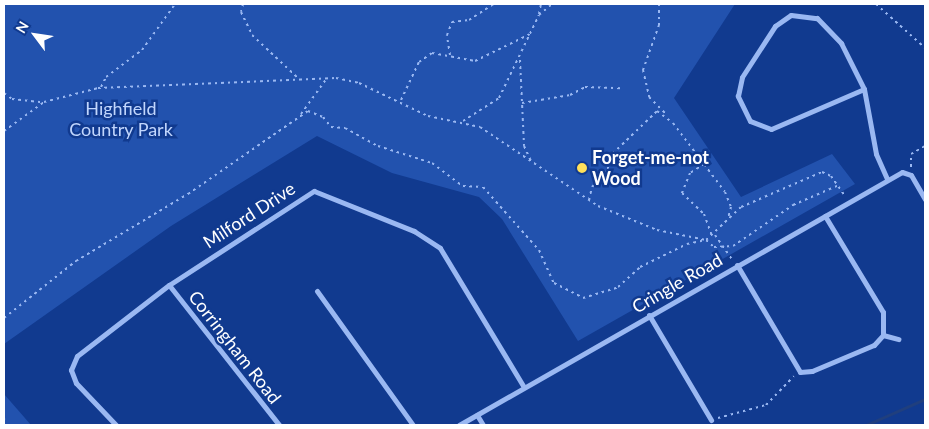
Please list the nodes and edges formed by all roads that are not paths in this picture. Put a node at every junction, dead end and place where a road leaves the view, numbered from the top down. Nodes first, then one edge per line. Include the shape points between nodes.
1 (864, 89) junction
2 (887, 179) junction
3 (925, 200) edge
4 (826, 216) junction
5 (737, 265) junction
6 (169, 285) junction
7 (317, 291) dead end
8 (648, 315) junction
9 (883, 335) junction
10 (898, 339) dead end
11 (524, 387) junction
12 (478, 415) junction
13 (711, 420) road end
14 (116, 425) edge
15 (279, 425) edge
16 (413, 425) edge
17 (459, 425) edge
18 (483, 425) edge

1 - 1 street via 840,43 821,21 806,14 791,15 775,26 742,77 738,96 750,121 771,129
1 - 2 street via 876,154
2 - 3 street, Cringle Road via 902,172 911,175
2 - 4 street, Cringle Road
4 - 5 street, Cringle Road
4 - 9 street via 883,312
5 - 8 street, Cringle Road
5 - 9 street via 798,370 812,371 874,345
6 - 11 street, Milford Drive via 294,200 320,191 414,231 440,248
6 - 14 street, Milford Drive via 72,363 76,382
6 - 15 street, Corringham Road
7 - 16 street
8 - 11 street, Cringle Road
8 - 13 street
9 - 10 street
11 - 12 street, Cringle Road
12 - 17 street, Cringle Road
12 - 18 street

